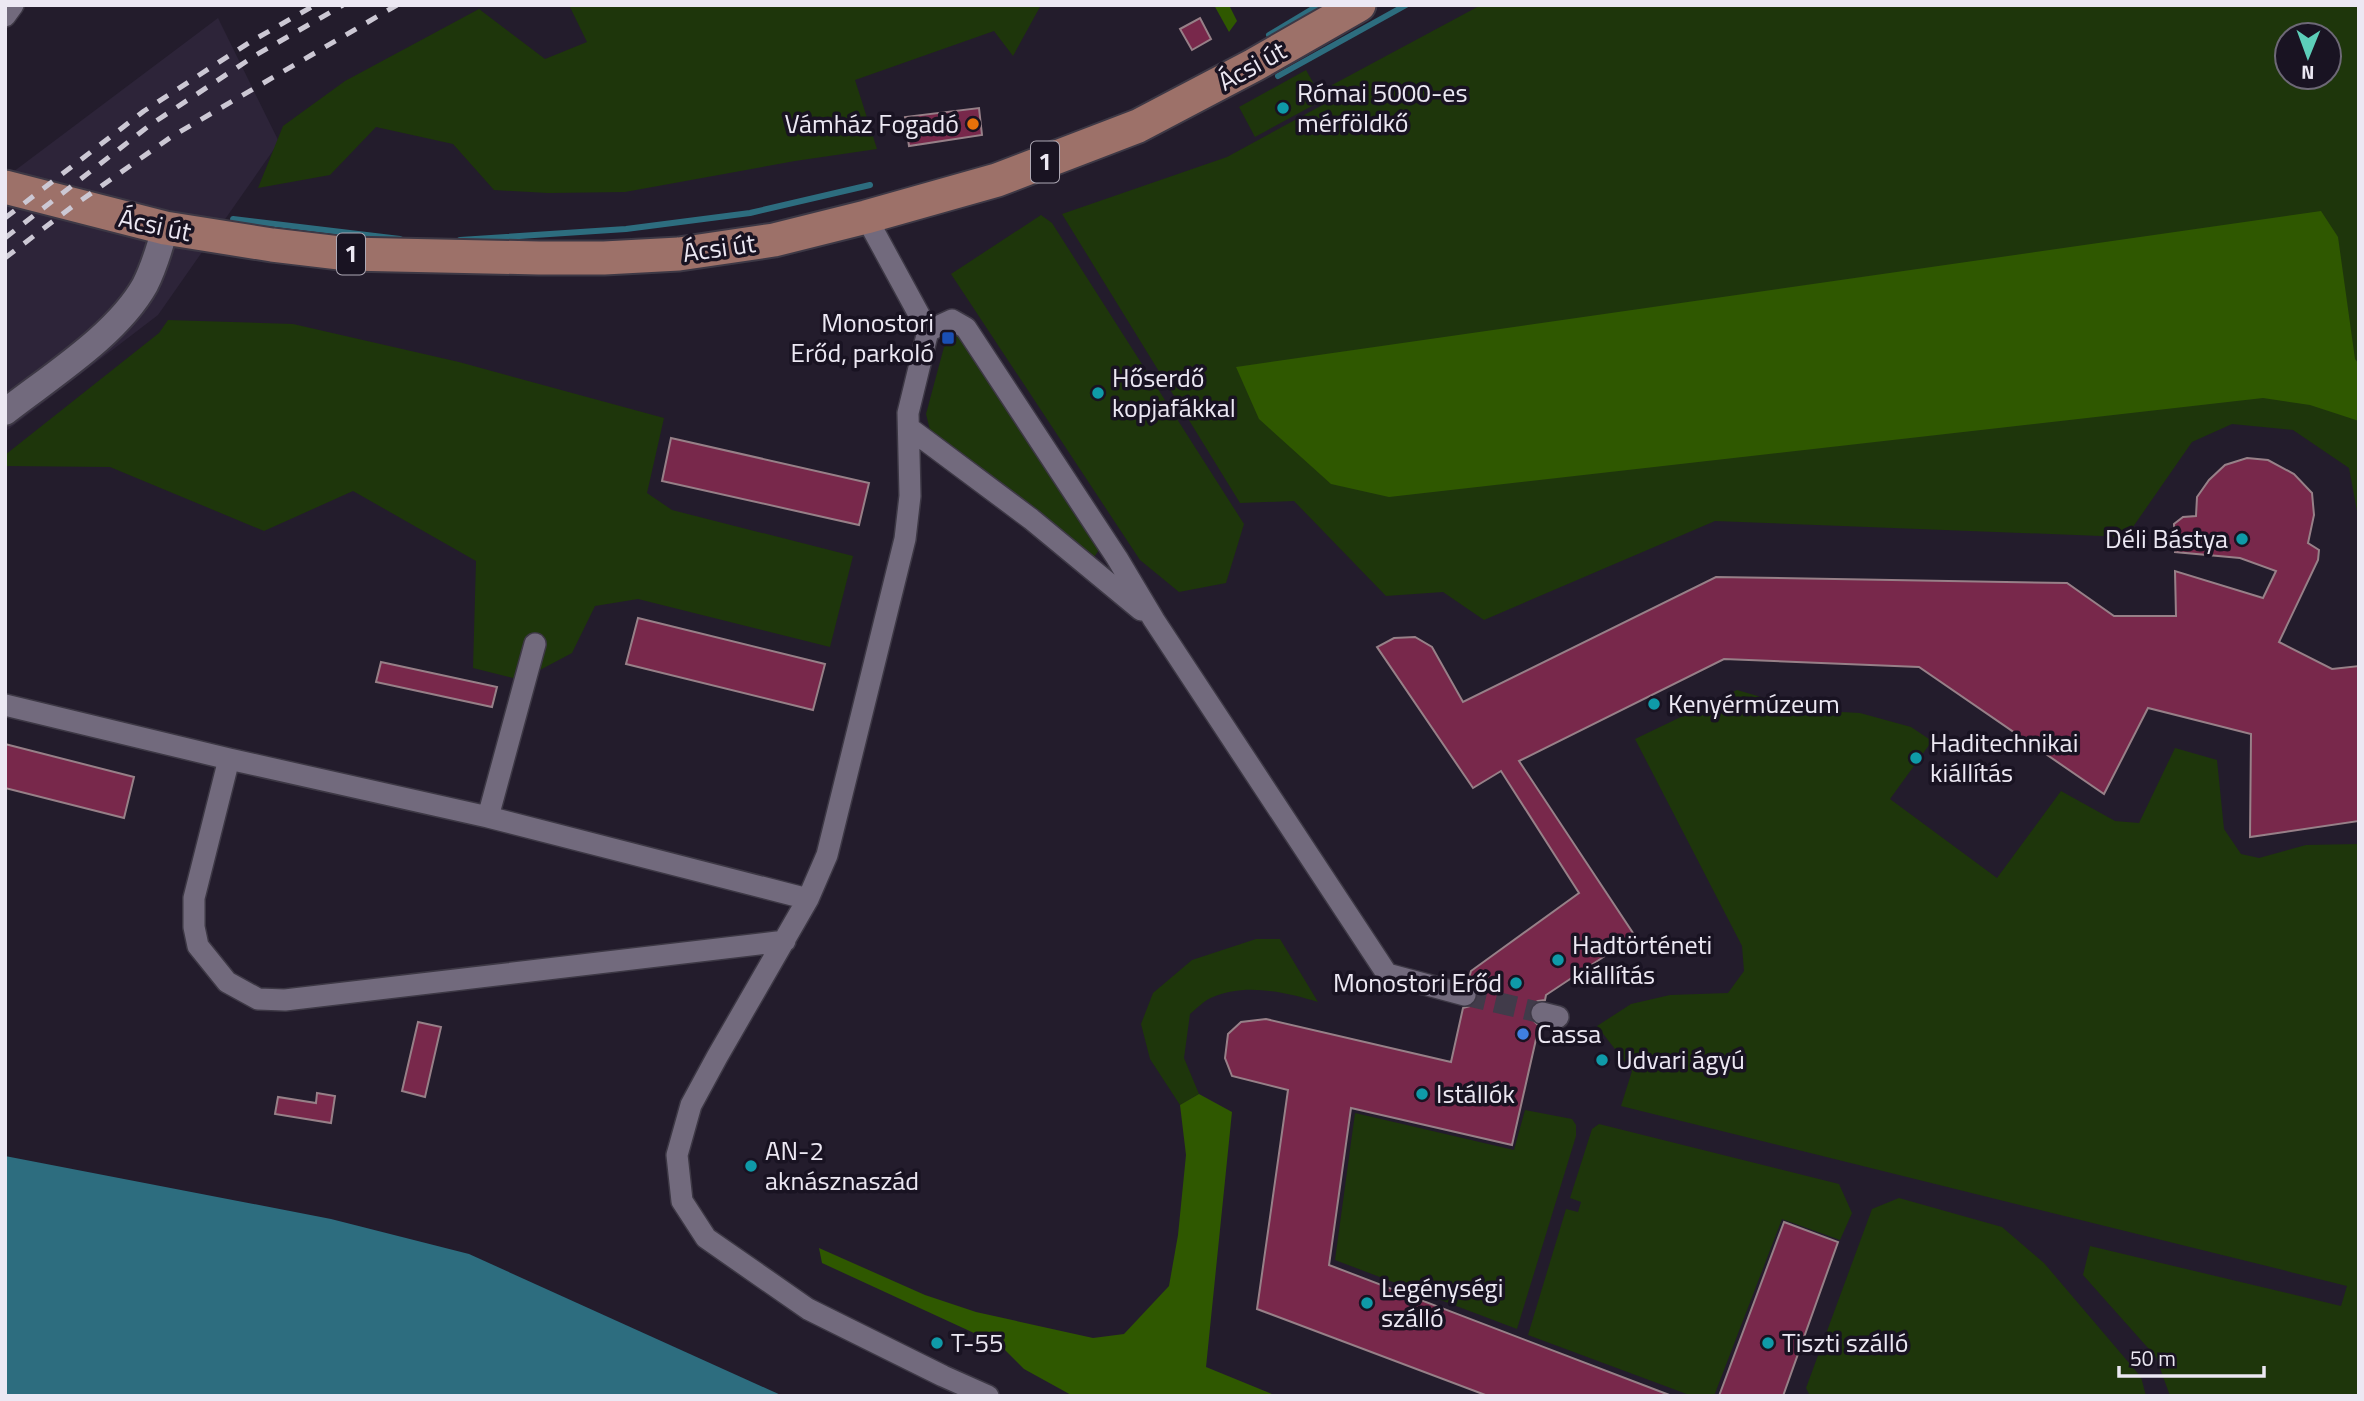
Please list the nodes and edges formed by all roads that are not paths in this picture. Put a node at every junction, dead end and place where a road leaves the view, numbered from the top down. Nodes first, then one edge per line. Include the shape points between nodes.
1 (13, 5) edge
2 (1359, 5) edge
3 (5, 16) edge
4 (20, 191) edge
5 (866, 217) junction
6 (165, 228) junction
7 (928, 331) junction
8 (5, 412) edge
9 (909, 428) junction
10 (1106, 541) junction
11 (1087, 566) junction
12 (1154, 620) junction
13 (535, 644) dead end
14 (5, 705) edge
15 (229, 759) junction
16 (488, 817) junction
17 (808, 899) junction
18 (785, 941) junction
19 (1465, 995) tunnel mouth
20 (988, 1396) edge

1 - 3 street
2 - 5 main road, Ácsi út / 1 via 1138,126 997,180
4 - 6 main road, Ácsi út / 1
5 - 6 main road, Ácsi út / 1 via 760,242 679,254 604,258 348,254
5 - 7 street
6 - 8 street via 145,284 110,330
7 - 9 street via 908,413
7 - 10 street via 952,320 965,328
9 - 11 street
9 - 17 street via 905,539 827,855
10 - 11 street via 1101,559
10 - 12 street
11 - 12 street
12 - 19 street via 1387,974
13 - 16 street
14 - 15 street
15 - 16 street
15 - 18 street via 194,898 194,927 198,946 227,982 258,999 285,1000
16 - 17 street
17 - 18 street
18 - 20 street via 691,1105 677,1155 682,1200 706,1238 808,1309

